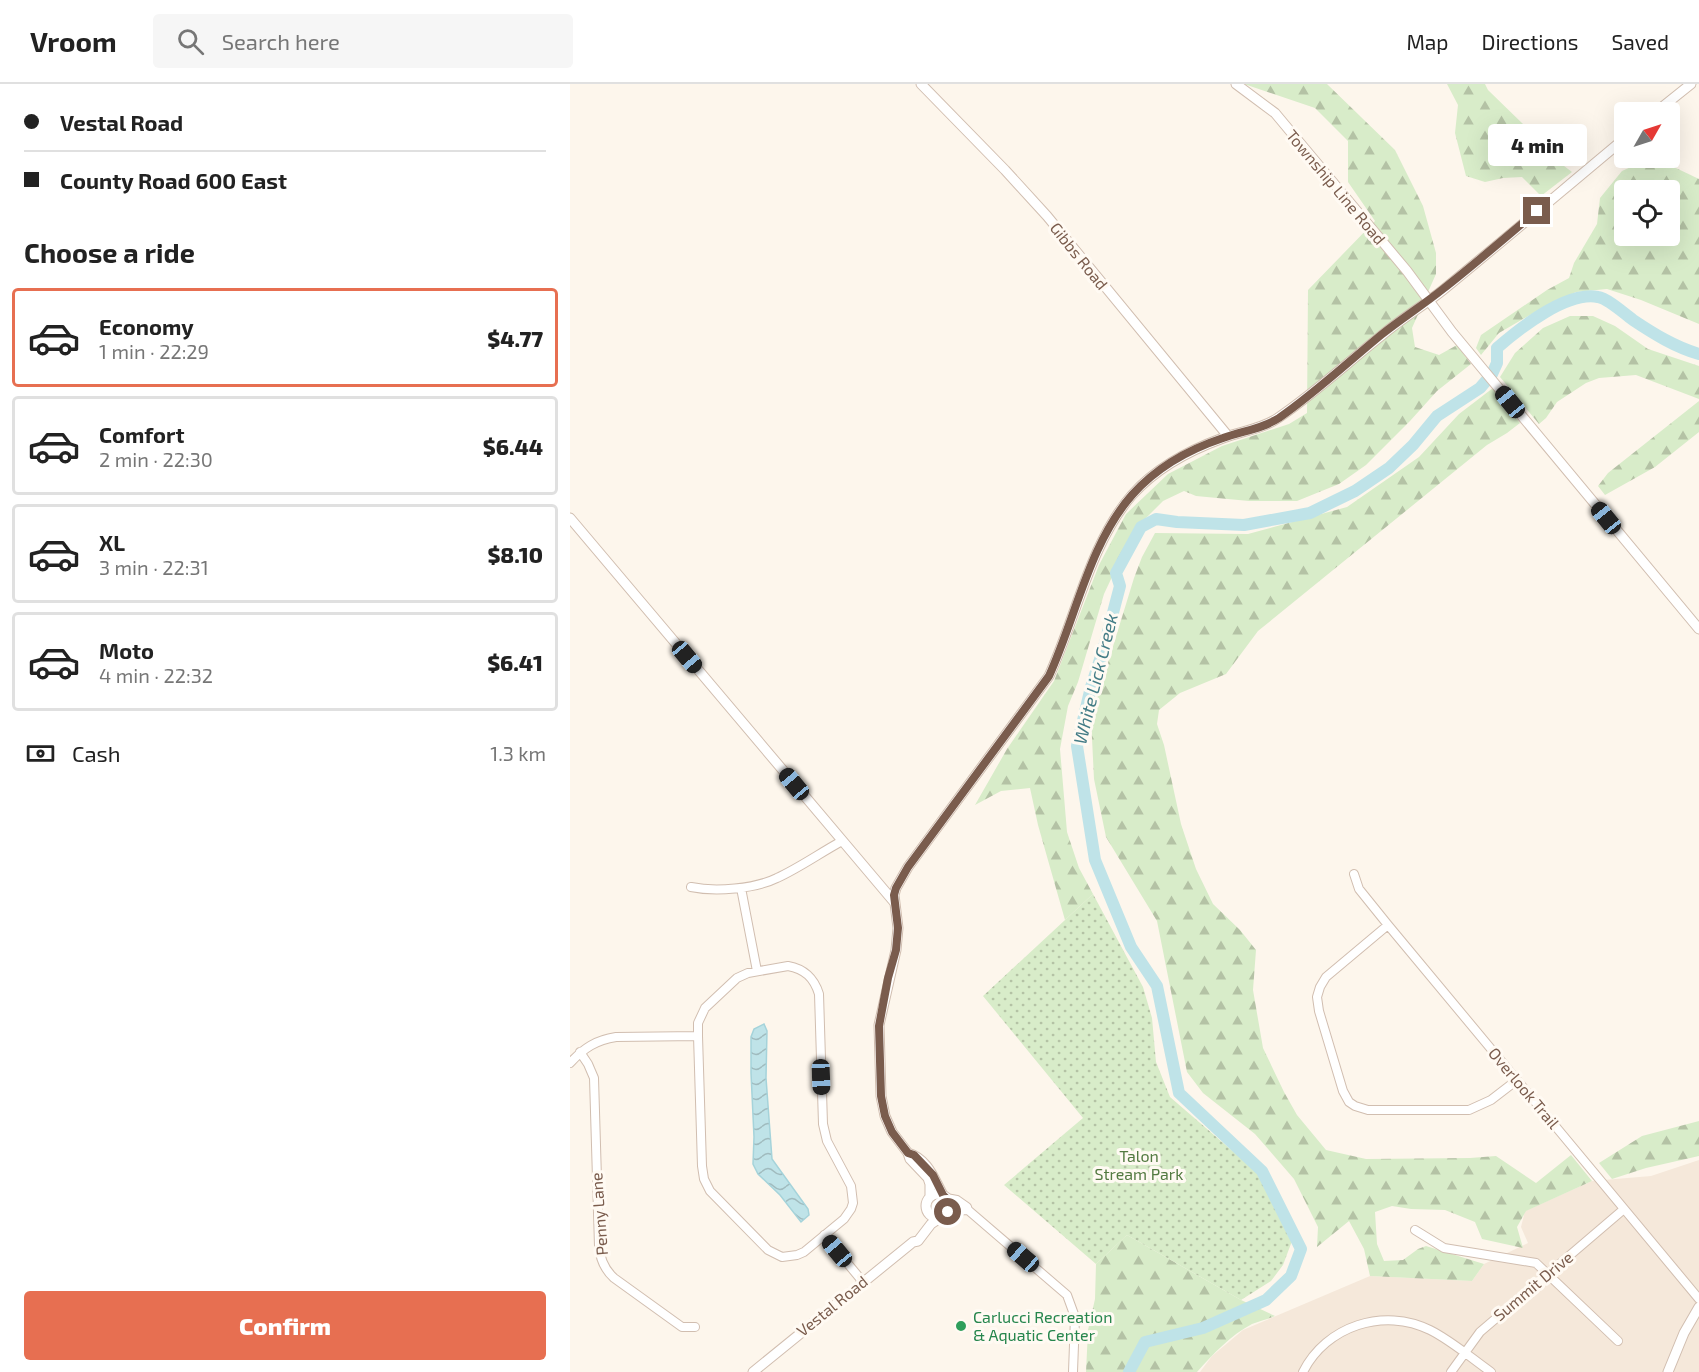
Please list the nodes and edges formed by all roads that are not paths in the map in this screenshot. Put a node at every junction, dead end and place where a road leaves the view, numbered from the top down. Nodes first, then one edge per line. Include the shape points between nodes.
1 (921, 84) edge
2 (1236, 84) edge
3 (1691, 84) edge
4 (1668, 102) edge
5 (1614, 147) edge
6 (1429, 299) junction
7 (1228, 436) junction
8 (570, 518) edge
9 (1699, 629) edge
10 (842, 841) junction
11 (1354, 874) dead end
12 (690, 887) dead end
13 (741, 888) junction
14 (895, 903) junction
15 (1388, 925) junction
16 (757, 971) junction
17 (698, 1036) junction
18 (580, 1052) junction
19 (570, 1063) edge
20 (1517, 1080) junction
21 (908, 1153) junction
22 (944, 1196) junction
23 (930, 1197) junction
24 (1624, 1209) junction
25 (926, 1210) junction
26 (968, 1210) junction
27 (943, 1216) junction
28 (1415, 1230) dead end
29 (824, 1235) junction
30 (913, 1242) junction
31 (1547, 1274) junction
32 (863, 1282) junction
33 (1699, 1299) edge
34 (1699, 1307) edge
35 (695, 1328) dead end
36 (1618, 1341) dead end
37 (1464, 1353) junction
38 (753, 1372) edge
39 (1073, 1372) edge
40 (1303, 1372) edge
41 (1451, 1372) edge
42 (1491, 1372) edge
43 (1668, 1372) edge

1 - 7 street, Gibbs Road via 1047,216
2 - 6 street, Township Line Road via 1275,113
3 - 4 street
5 - 6 street
6 - 7 street via 1276,420
6 - 9 street, Township Line Road via 1452,332
7 - 14 street via 1169,464 1119,512 1098,550 1049,676 908,867 896,888
8 - 10 street
10 - 13 street via 778,878
10 - 14 street
11 - 15 street, Overlook Trail via 1359,889
12 - 13 street via 707,891
13 - 16 street
14 - 21 street via 896,950 879,1026 881,1096 892,1132
15 - 20 street, Overlook Trail
15 - 20 street via 1326,977 1318,992 1317,1003 1331,1054 1349,1102 1368,1110 1469,1110 1491,1100
16 - 17 street via 737,978 705,1008 698,1023
16 - 29 street via 788,966 800,969 811,978 819,994 823,1124 854,1198 848,1215
17 - 18 street via 616,1037
17 - 29 street via 706,1186 775,1255 797,1255
18 - 19 street
18 - 35 street, Penny Lane via 594,1078 602,1263 609,1274 682,1328
20 - 24 street, Overlook Trail
21 - 22 street via 930,1170
21 - 23 street via 928,1178
22 - 23 street
22 - 26 street via 959,1201
22 - 27 street via 950,1205
23 - 25 street
24 - 31 street, Summit Drive
24 - 33 street, Overlook Trail
25 - 27 street via 931,1216
25 - 30 street, Vestal Road
26 - 27 street
26 - 39 street via 1067,1294 1075,1317
27 - 30 street, Vestal Road
28 - 31 street via 1444,1248 1531,1260
29 - 32 street
30 - 32 street, Vestal Road
31 - 36 street
31 - 37 street, Summit Drive via 1480,1332
32 - 38 street, Vestal Road
34 - 43 street
37 - 40 street via 1423,1327 1377,1320 1336,1335 1318,1350
37 - 41 street, Summit Drive
37 - 42 street

